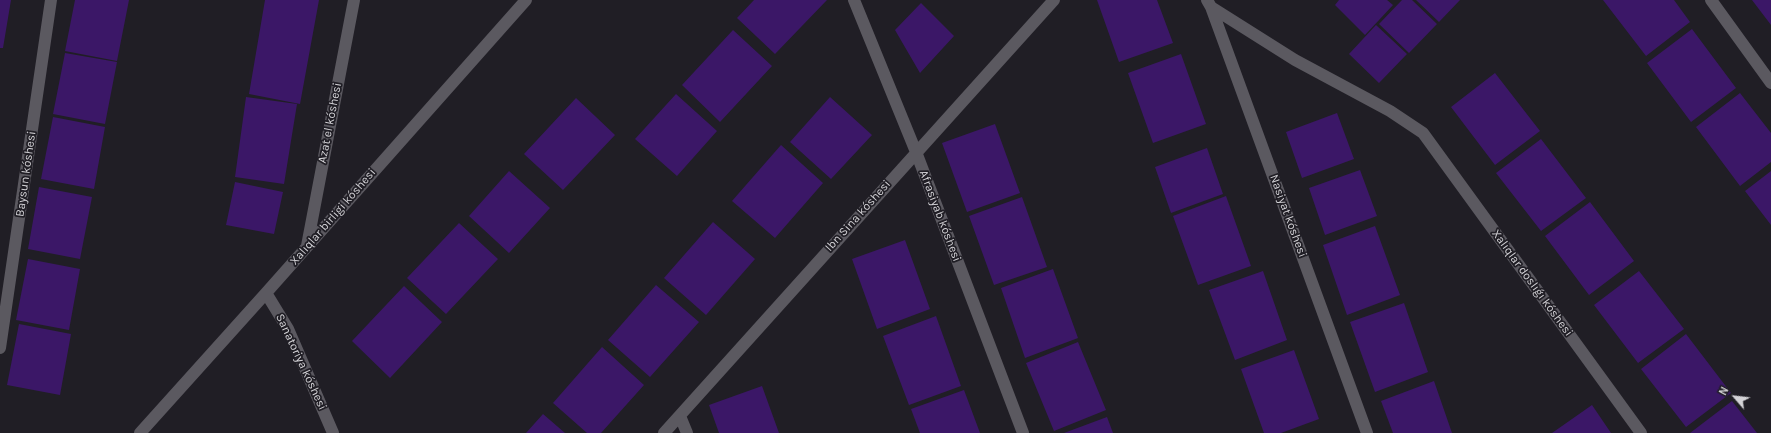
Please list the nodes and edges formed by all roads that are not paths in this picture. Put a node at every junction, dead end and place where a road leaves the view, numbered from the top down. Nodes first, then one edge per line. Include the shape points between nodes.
1 (51, 0) edge
2 (354, 0) edge
3 (526, 0) edge
4 (854, 0) edge
5 (1054, 0) edge
6 (1711, 0) edge
7 (1209, 4) edge
8 (1771, 83) edge
9 (916, 152) junction
10 (307, 246) junction
11 (266, 293) junction
12 (0, 348) edge
13 (680, 416) junction
14 (140, 433) edge
15 (333, 433) edge
16 (664, 433) edge
17 (687, 433) edge
18 (1023, 433) edge
19 (1367, 433) edge
20 (1641, 433) edge

1 - 12 street, Baysun kóshesi
2 - 10 street, Azat el kóshesi
3 - 10 street, Xalıqlar birligi kóshesi
4 - 9 street, Afrasiyab kóshesi
5 - 9 street, Ibn Sina kóshesi
6 - 8 street
7 - 19 street, Nasiyat kóshesi
7 - 20 street, Xalıqlar doslıǵı kóshesi via 1295,60 1390,111 1423,133
9 - 13 street, Ibn Sina kóshesi
9 - 18 street, Afrasiyab kóshesi
10 - 11 street, Xalıqlar birligi kóshesi
11 - 14 street, Xalıqlar birligi kóshesi
11 - 15 street, Sanatoriya kóshesi via 288,329
13 - 16 street, Ibn Sina kóshesi
13 - 17 street

